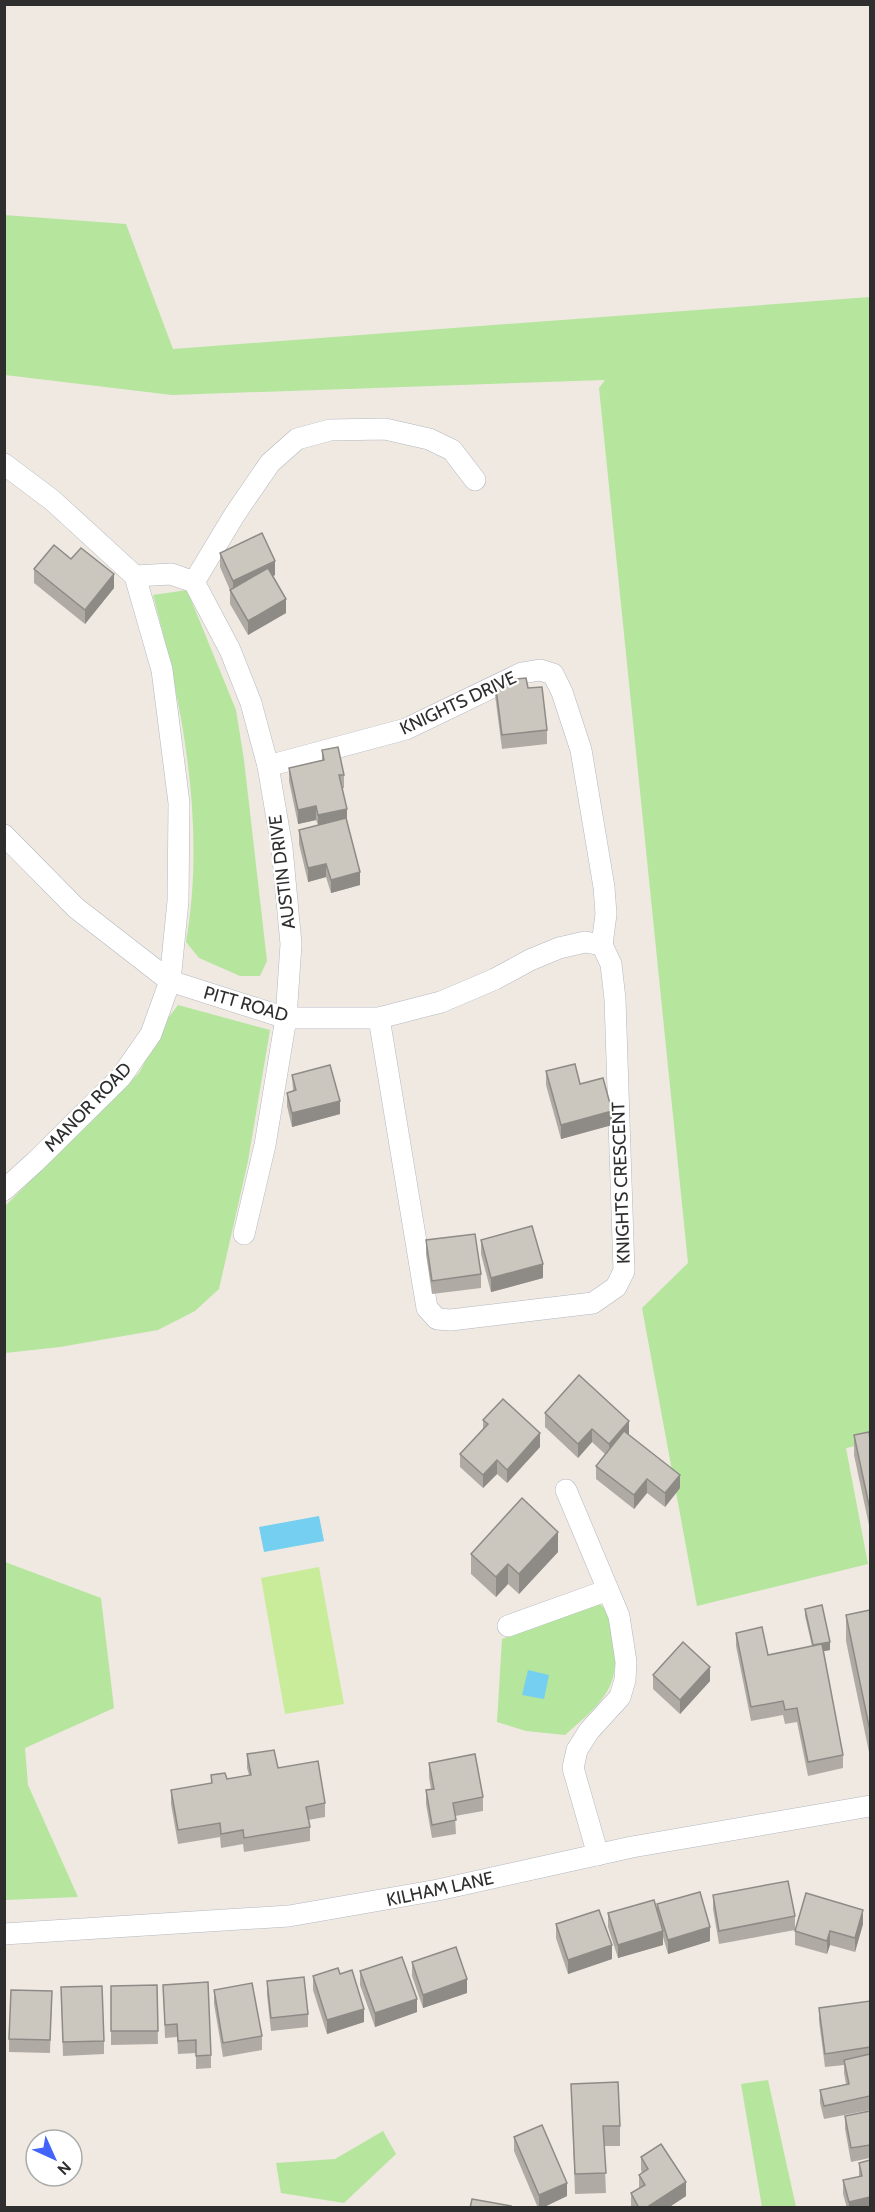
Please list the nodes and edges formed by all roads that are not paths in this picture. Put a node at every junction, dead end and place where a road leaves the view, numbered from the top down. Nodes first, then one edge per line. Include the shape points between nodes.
1 (4, 464) edge
2 (475, 480) dead end
3 (135, 576) junction
4 (194, 582) junction
5 (268, 766) junction
6 (4, 835) edge
7 (602, 945) junction
8 (170, 981) junction
9 (286, 1018) junction
10 (378, 1018) junction
11 (4, 1190) edge
12 (244, 1234) dead end
13 (566, 1490) dead end
14 (608, 1590) junction
15 (508, 1626) dead end
16 (870, 1806) edge
17 (598, 1855) junction
18 (4, 1934) edge

1 - 3 street via 52,500
2 - 4 street via 452,450 429,439 385,429 330,430 297,440 270,463
3 - 4 street via 171,574
3 - 8 street, MANOR ROAD via 162,670 178,802 178,901
4 - 5 street, AUSTIN DRIVE via 230,650 251,703
5 - 7 street, KNIGHTS DRIVE via 406,729 522,673 540,670 553,674 581,750 604,887
5 - 9 street, AUSTIN DRIVE via 282,848 291,944
6 - 8 street, PITT ROAD via 76,908
7 - 10 street, PITT ROAD via 585,942 559,948 441,1002
7 - 10 street, KNIGHTS CRESCENT via 611,964 615,999 624,1270 616,1287 593,1303 451,1320 437,1319 427,1308
8 - 9 street, PITT ROAD
8 - 11 street, MANOR ROAD via 151,1034 121,1077
9 - 10 street, PITT ROAD
9 - 12 street, AUSTIN DRIVE via 265,1145
13 - 14 street
14 - 15 street
14 - 17 street via 619,1616 625,1680 620,1697 577,1750 573,1768
16 - 17 street, KILHAM LANE
17 - 18 street, KILHAM LANE via 438,1890 289,1916

